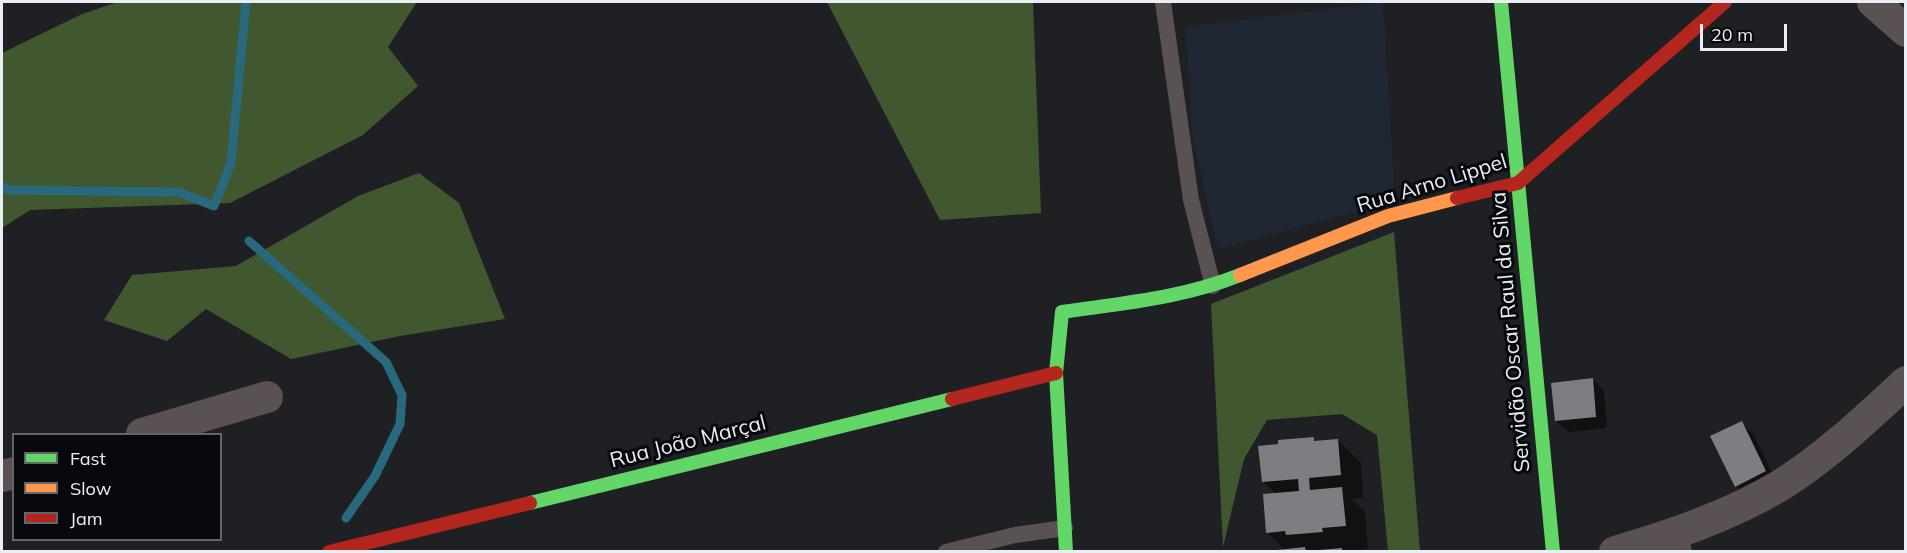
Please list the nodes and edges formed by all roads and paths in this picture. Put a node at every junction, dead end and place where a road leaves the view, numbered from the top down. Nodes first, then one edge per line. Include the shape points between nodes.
1 (1163, 2) edge
2 (1501, 2) edge
3 (1725, 2) edge
4 (1873, 2) edge
5 (1905, 31) edge
6 (1518, 183) junction
7 (1213, 286) junction
8 (1056, 373) junction
9 (1905, 382) edge
10 (267, 397) dead end
11 (149, 433) edge
12 (1065, 528) junction
13 (1682, 543) edge
14 (329, 552) edge
15 (946, 552) edge
16 (1066, 552) edge
17 (1553, 552) edge
18 (1615, 552) edge

1 - 7 lane via 1191,200
2 - 6 street, Servidão Oscar Raul da Silva
3 - 6 street, Rua Arno Lippel
4 - 5 street
6 - 7 street, Rua Arno Lippel via 1388,216
6 - 17 street, Servidão Oscar Raul da Silva
7 - 8 street, Rua Arno Lippel via 1167,297 1062,312
8 - 12 street
8 - 14 street, Rua João Marçal
9 - 13 street via 1862,422 1782,484
10 - 11 street
12 - 15 lane via 1015,535
12 - 16 street
13 - 18 street

